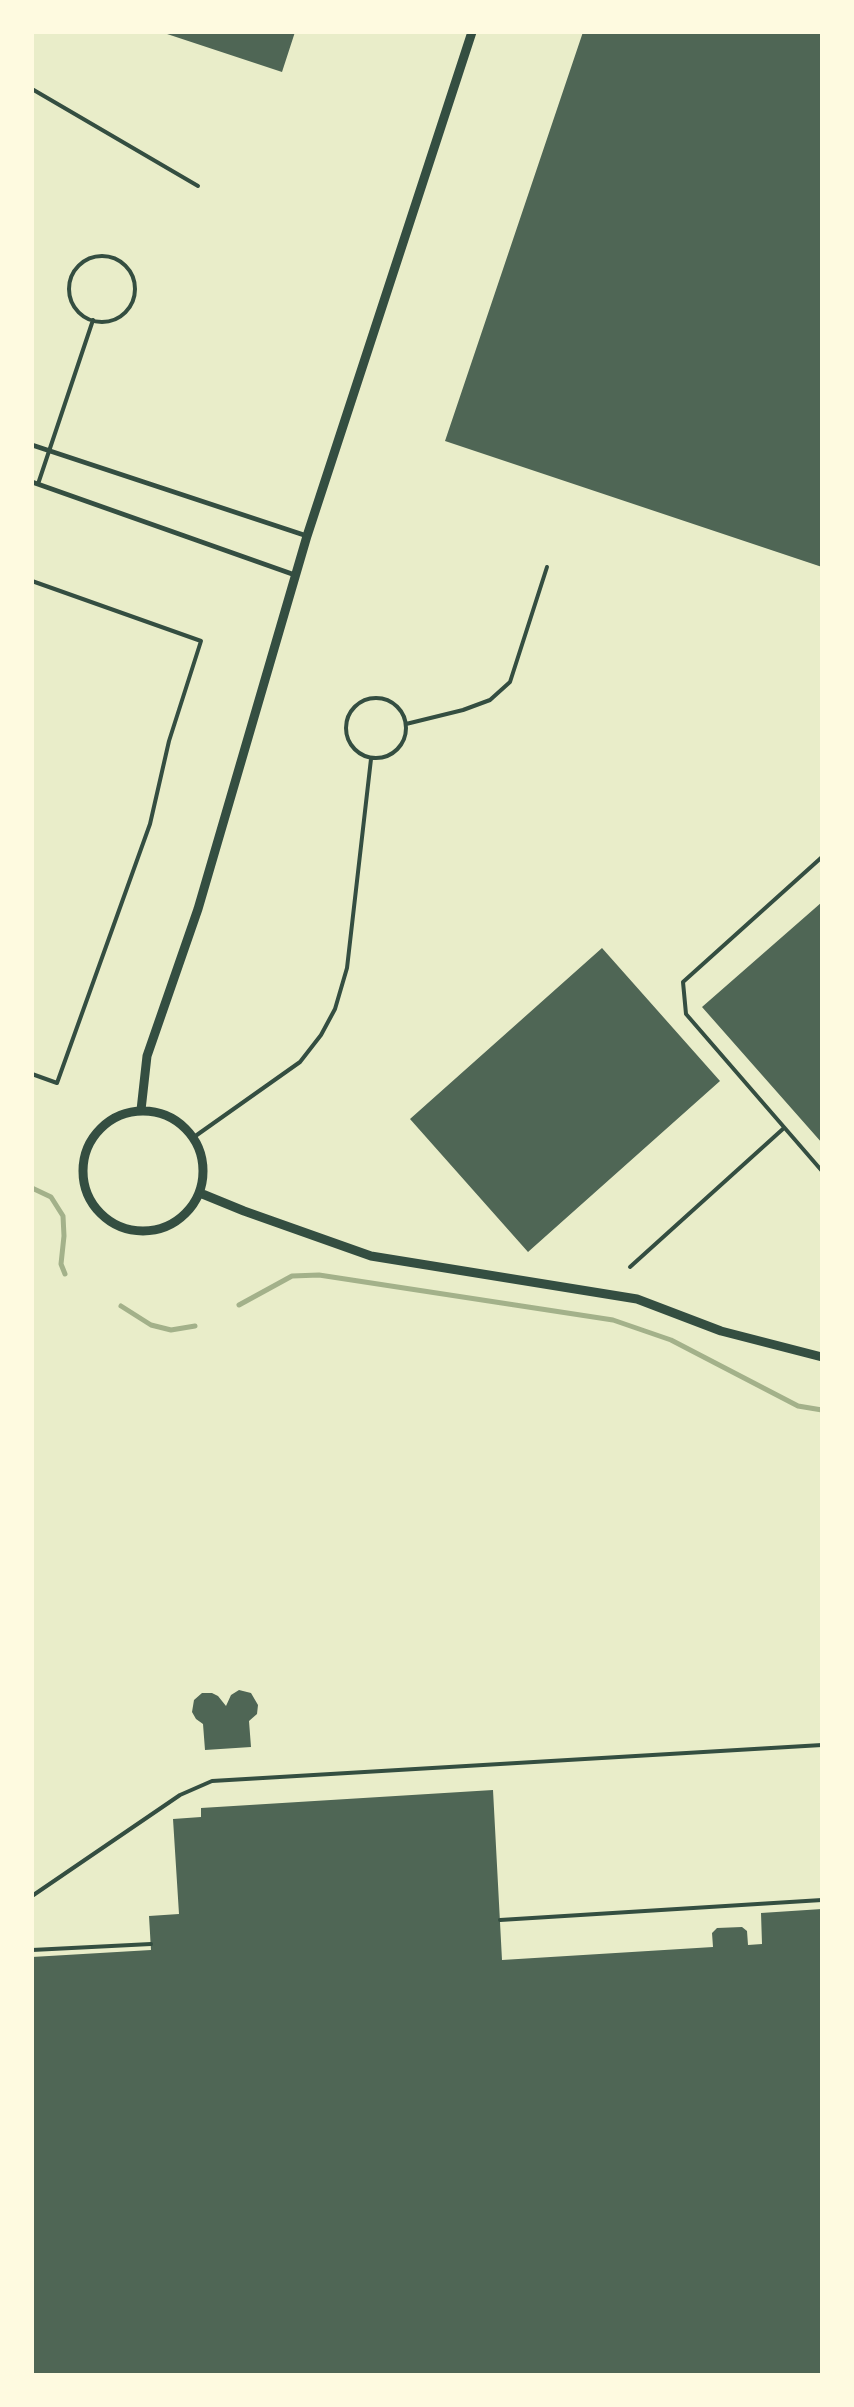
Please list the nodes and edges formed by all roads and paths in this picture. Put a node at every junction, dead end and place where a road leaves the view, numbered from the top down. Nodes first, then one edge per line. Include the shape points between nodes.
1 (472, 32) edge
2 (32, 89) edge
3 (198, 186) dead end
4 (93, 320) junction
5 (32, 445) edge
6 (49, 451) junction
7 (35, 483) edge
8 (306, 536) junction
9 (547, 567) dead end
10 (296, 574) junction
11 (32, 581) edge
12 (406, 724) junction
13 (371, 759) junction
14 (822, 857) edge
15 (32, 1074) edge
16 (141, 1110) junction
17 (784, 1128) junction
18 (194, 1136) junction
19 (822, 1171) edge
20 (200, 1193) junction
21 (630, 1267) dead end
22 (822, 1357) edge
23 (822, 1744) edge
24 (32, 1896) edge
25 (822, 1900) edge
26 (500, 1920) dead end
27 (151, 1944) dead end
28 (32, 1950) edge

1 - 8 street
2 - 3 lane
4 - 4 lane via 104,321 119,316 131,305 135,284 125,265 116,259 105,256 84,261 71,278 69,289 74,304 84,316
4 - 6 lane
5 - 6 street
6 - 7 lane
6 - 8 street
7 - 10 street
8 - 10 street
9 - 12 lane via 510,682 490,700
10 - 16 street via 198,909 147,1056
11 - 15 lane via 201,641 169,741 150,824 57,1082
12 - 13 lane via 404,740 399,748 391,755
12 - 13 lane via 401,710 384,699 369,699 356,705 346,722 348,742 362,756
13 - 18 lane via 347,968 334,1009 321,1035 300,1062
14 - 17 lane via 683,982 686,1014
16 - 18 street via 161,1113 180,1122
16 - 20 street via 106,1122 85,1152 82,1172 86,1192 96,1209 111,1222 131,1230 152,1231 184,1216
17 - 19 lane
17 - 21 lane
18 - 20 street via 202,1154 204,1174
20 - 22 street via 371,1256 637,1299 721,1332
23 - 24 lane via 212,1781 180,1795
25 - 26 lane
27 - 28 lane

